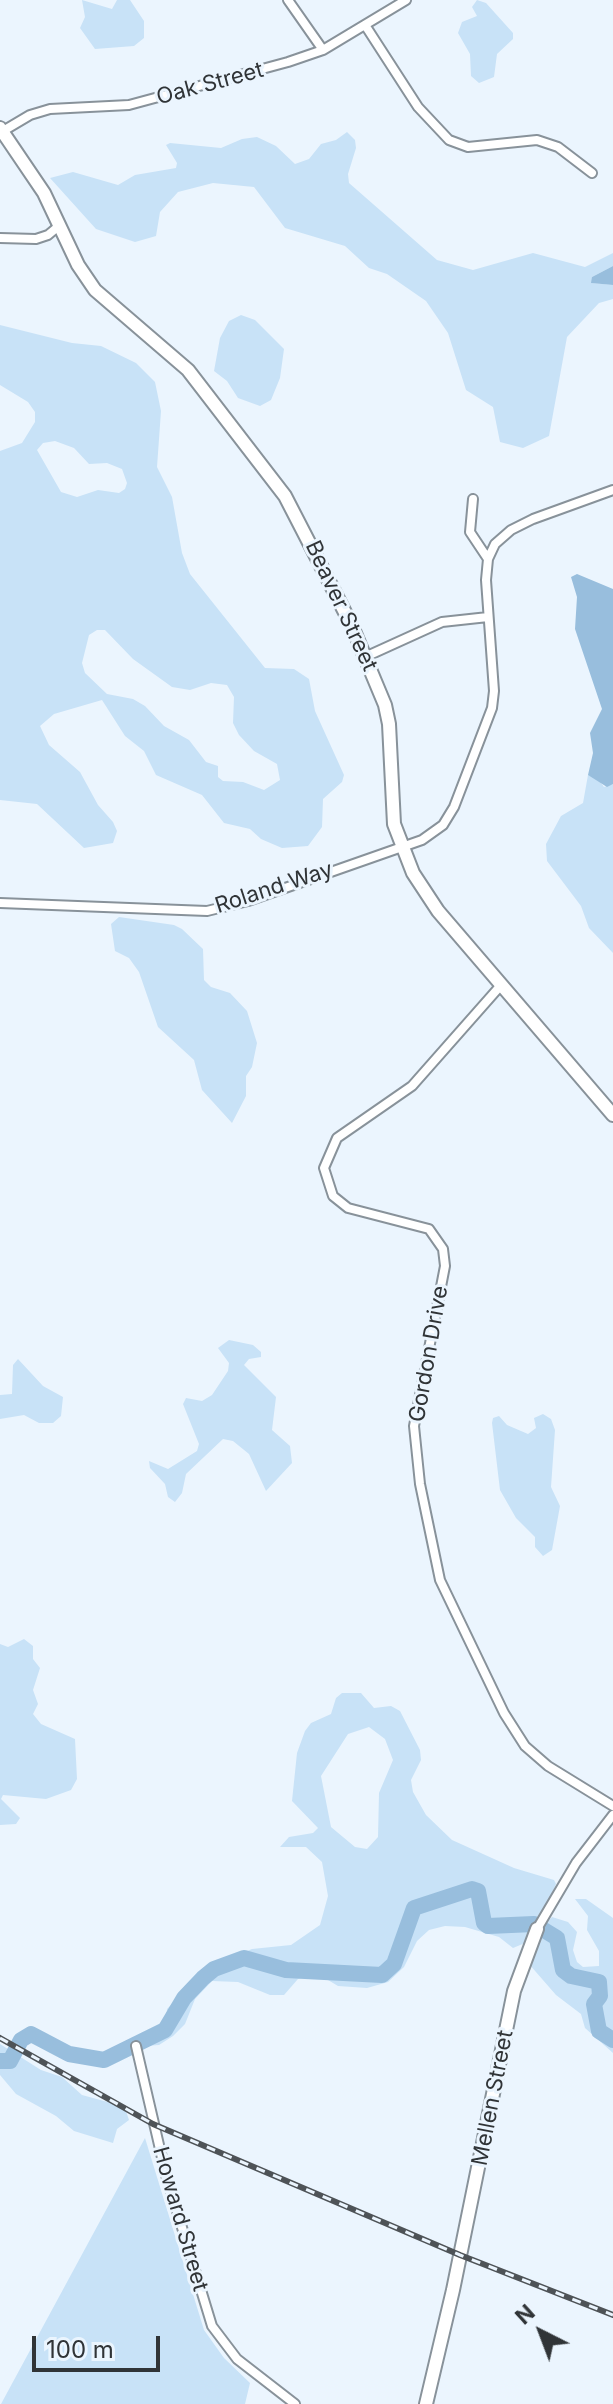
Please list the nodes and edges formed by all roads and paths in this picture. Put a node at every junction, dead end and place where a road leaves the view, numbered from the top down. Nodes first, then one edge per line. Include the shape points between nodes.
1 (288, 0) edge
2 (406, 0) edge
3 (365, 25) junction
4 (323, 50) junction
5 (1, 130) edge
6 (592, 173) dead end
7 (60, 224) junction
8 (0, 238) edge
9 (613, 490) edge
10 (473, 499) dead end
11 (488, 559) junction
12 (488, 617) junction
13 (365, 657) junction
14 (401, 848) junction
15 (0, 903) edge
16 (502, 984) junction
17 (613, 1115) edge
18 (613, 1806) edge
19 (613, 1815) edge
20 (539, 1926) joint
21 (136, 2046) dead end
22 (295, 2404) edge
23 (426, 2404) edge

1 - 4 street
2 - 3 street, Oak Street
3 - 4 street, Oak Street
3 - 6 street via 418,107 449,140 468,147 537,140 558,147
4 - 5 street, Oak Street via 129,105 50,109
5 - 7 street, Beaver Street
7 - 8 street via 36,239
7 - 13 street, Beaver Street via 95,290 188,370 272,476 298,517
9 - 11 street via 511,530
10 - 11 street via 470,532
11 - 12 street, Roland Way
12 - 13 street via 442,622
12 - 14 street, Roland Way via 492,708 443,825
13 - 14 street, Beaver Street via 389,724 392,808
14 - 15 street, Roland Way via 207,911
14 - 16 street, Beaver Street via 438,911
16 - 17 street, Beaver Street
16 - 18 street, Gordon Drive via 412,1086 337,1138 324,1168 333,1196 348,1208 429,1229 443,1249 445,1266 414,1426 440,1580 525,1746
19 - 20 street, Mellen Street via 576,1863
20 - 23 street, Mellen Street via 514,1991
21 - 22 street, Howard Street via 166,2175 212,2326 237,2359

